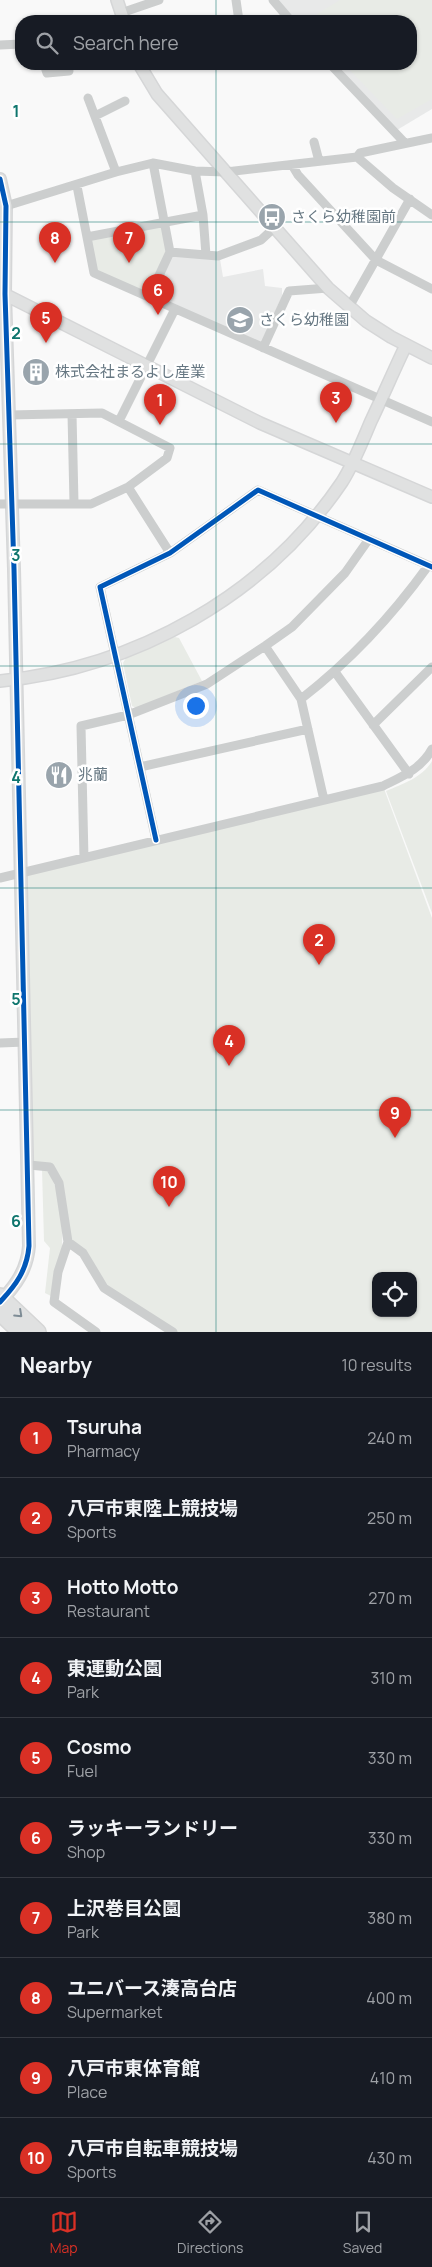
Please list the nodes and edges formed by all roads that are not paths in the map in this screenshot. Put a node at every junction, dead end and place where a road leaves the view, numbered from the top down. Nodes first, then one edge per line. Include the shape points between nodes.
1 (117, 0) edge
2 (160, 0) edge
3 (236, 0) edge
4 (273, 0) edge
5 (122, 15) edge
6 (127, 15) edge
7 (238, 15) edge
8 (286, 15) edge
9 (15, 45) edge
10 (0, 46) edge
11 (46, 70) edge
12 (143, 70) edge
13 (336, 70) edge
14 (69, 71) dead end
15 (88, 98) dead end
16 (125, 101) dead end
17 (95, 116) junction
18 (432, 138) edge
19 (314, 142) dead end
20 (404, 142) junction
21 (357, 157) junction
22 (319, 161) junction
23 (154, 164) junction
24 (292, 165) junction
25 (196, 171) junction
26 (116, 172) junction
27 (226, 172) junction
28 (0, 178) edge
29 (77, 186) junction
30 (410, 200) junction
31 (6, 206) junction
32 (432, 215) edge
33 (203, 216) junction
34 (164, 222) junction
35 (274, 228) junction
36 (87, 236) junction
37 (170, 252) junction
38 (206, 255) junction
39 (376, 260) junction
40 (328, 288) junction
41 (432, 290) edge
42 (2, 293) edge
43 (149, 297) junction
44 (348, 307) junction
45 (175, 309) junction
46 (406, 345) junction
47 (264, 348) junction
48 (432, 358) edge
49 (147, 365) junction
50 (381, 399) junction
51 (9, 414) junction
52 (72, 414) junction
53 (119, 421) junction
54 (432, 422) edge
55 (353, 462) junction
56 (128, 486) junction
57 (432, 497) edge
58 (0, 504) edge
59 (12, 504) junction
60 (74, 504) junction
61 (315, 516) junction
62 (369, 540) junction
63 (170, 552) junction
64 (430, 566) edge
65 (265, 646) junction
66 (115, 656) junction
67 (432, 667) edge
68 (335, 672) junction
69 (16, 680) junction
70 (0, 681) edge
71 (301, 699) junction
72 (128, 715) junction
73 (373, 726) junction
74 (308, 729) junction
75 (432, 749) edge
76 (140, 767) junction
77 (409, 774) junction
78 (324, 800) junction
79 (156, 840) junction
80 (84, 858) junction
81 (22, 873) junction
82 (0, 878) edge
83 (0, 1042) edge
84 (26, 1042) junction
85 (29, 1165) junction
86 (68, 1242) junction
87 (1, 1302) edge
88 (20, 1332) edge
89 (38, 1332) edge
90 (96, 1332) edge
91 (173, 1332) edge

1 - 5 street
2 - 6 street
3 - 7 street
4 - 8 street
9 - 10 street
11 - 14 street via 47,73
12 - 27 street via 157,94
13 - 20 street
15 - 17 street
16 - 17 street
17 - 26 street
18 - 20 street
19 - 22 street
20 - 21 street via 360,153
21 - 22 street
21 - 30 street
22 - 24 street
23 - 25 street
23 - 26 street
23 - 34 street
24 - 27 street
24 - 39 street
25 - 27 street
25 - 33 street
26 - 29 street
27 - 35 street
28 - 31 street
29 - 31 street
29 - 36 street
30 - 32 street
30 - 39 street
31 - 42 street
33 - 34 street
33 - 38 street
34 - 36 street
34 - 37 street
35 - 38 street via 261,240 218,256
35 - 40 street
36 - 43 street via 94,273
37 - 38 street
37 - 43 street
39 - 41 street
39 - 44 street
40 - 44 street
40 - 47 street via 289,291
42 - 49 street
42 - 51 street
43 - 45 street
44 - 46 street
45 - 47 street
45 - 49 street
46 - 48 street
46 - 50 street
47 - 50 street
49 - 53 street
49 - 55 street via 260,422
50 - 54 street
50 - 55 street
51 - 52 street
51 - 59 street
52 - 53 street via 102,413
52 - 60 street
53 - 56 street via 170,448 167,458
55 - 57 street
55 - 61 street
56 - 60 street via 91,504
56 - 63 street
58 - 59 street
59 - 60 street
59 - 69 street
61 - 62 street
61 - 63 street via 258,490
61 - 66 street via 273,560 215,606 170,632
62 - 64 street
62 - 65 street via 345,573 292,627
63 - 66 street via 100,587
64 - 68 street
65 - 71 street
65 - 72 street via 207,684
66 - 69 street via 72,669
66 - 72 street
67 - 73 street
68 - 71 street
68 - 73 street
69 - 70 street
69 - 81 street
71 - 74 street
72 - 76 street
72 - 80 street via 81,726
73 - 77 street
74 - 76 street
74 - 78 street
75 - 77 street via 426,760
76 - 79 street
77 - 78 street via 383,786
78 - 79 street
79 - 80 street
80 - 81 street
81 - 82 street
81 - 84 street
83 - 84 street
84 - 85 street
85 - 86 street via 50,1167 54,1173 59,1183
85 - 87 street via 27,1264
86 - 90 street via 58,1272 54,1302
86 - 91 street via 83,1253 104,1288
87 - 88 highway
87 -> 89 highway

